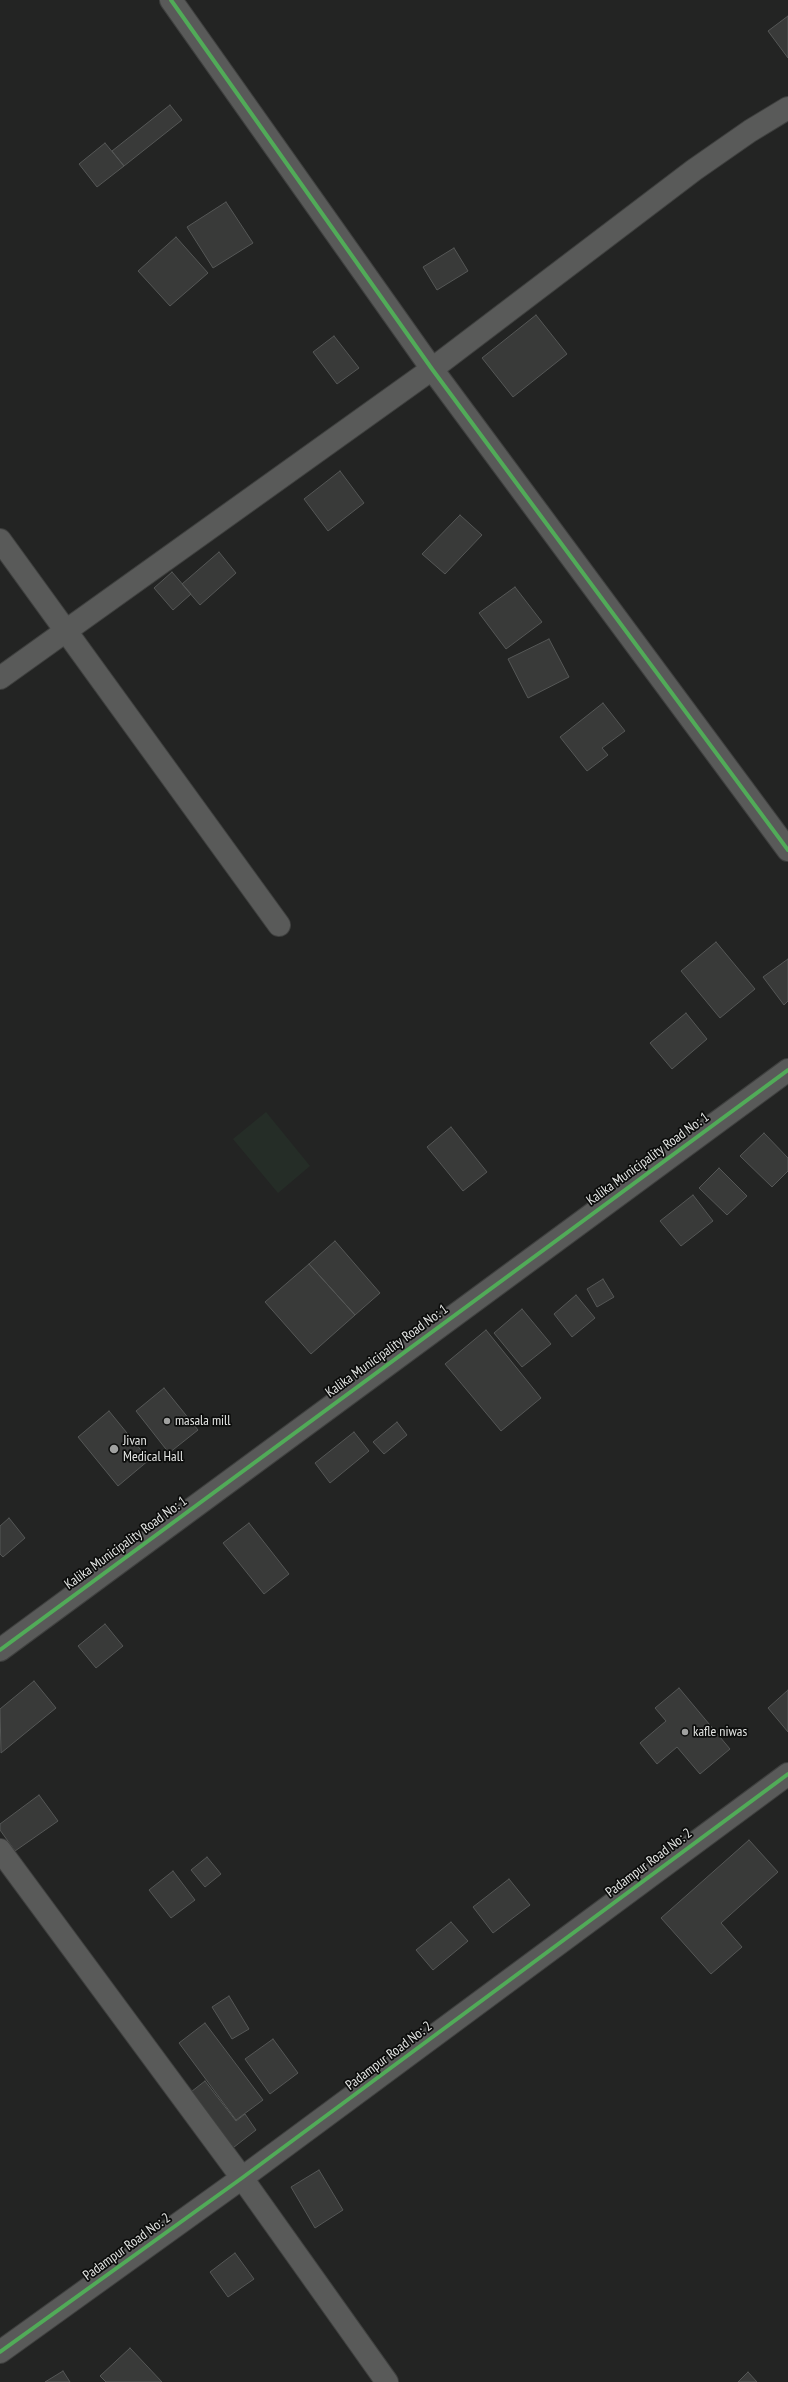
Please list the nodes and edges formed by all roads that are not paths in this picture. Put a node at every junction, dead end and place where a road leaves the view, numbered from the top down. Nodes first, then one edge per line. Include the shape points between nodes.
1 (171, 0) edge
2 (788, 108) edge
3 (432, 369) junction
4 (0, 540) edge
5 (65, 632) junction
6 (0, 678) edge
7 (788, 850) edge
8 (279, 925) dead end
9 (788, 1070) edge
10 (0, 1650) edge
11 (788, 1774) edge
12 (0, 1850) edge
13 (242, 2178) junction
14 (0, 2352) edge
15 (387, 2382) edge

1 - 3 street
2 - 3 street via 694,170
3 - 5 street
3 - 7 street
4 - 5 street
5 - 6 street
5 - 8 street
9 - 10 street, Kalika Municipality Road No: 1
11 - 13 street, Padampur Road No: 2
12 - 13 street
13 - 14 street, Padampur Road No: 2
13 - 15 street

